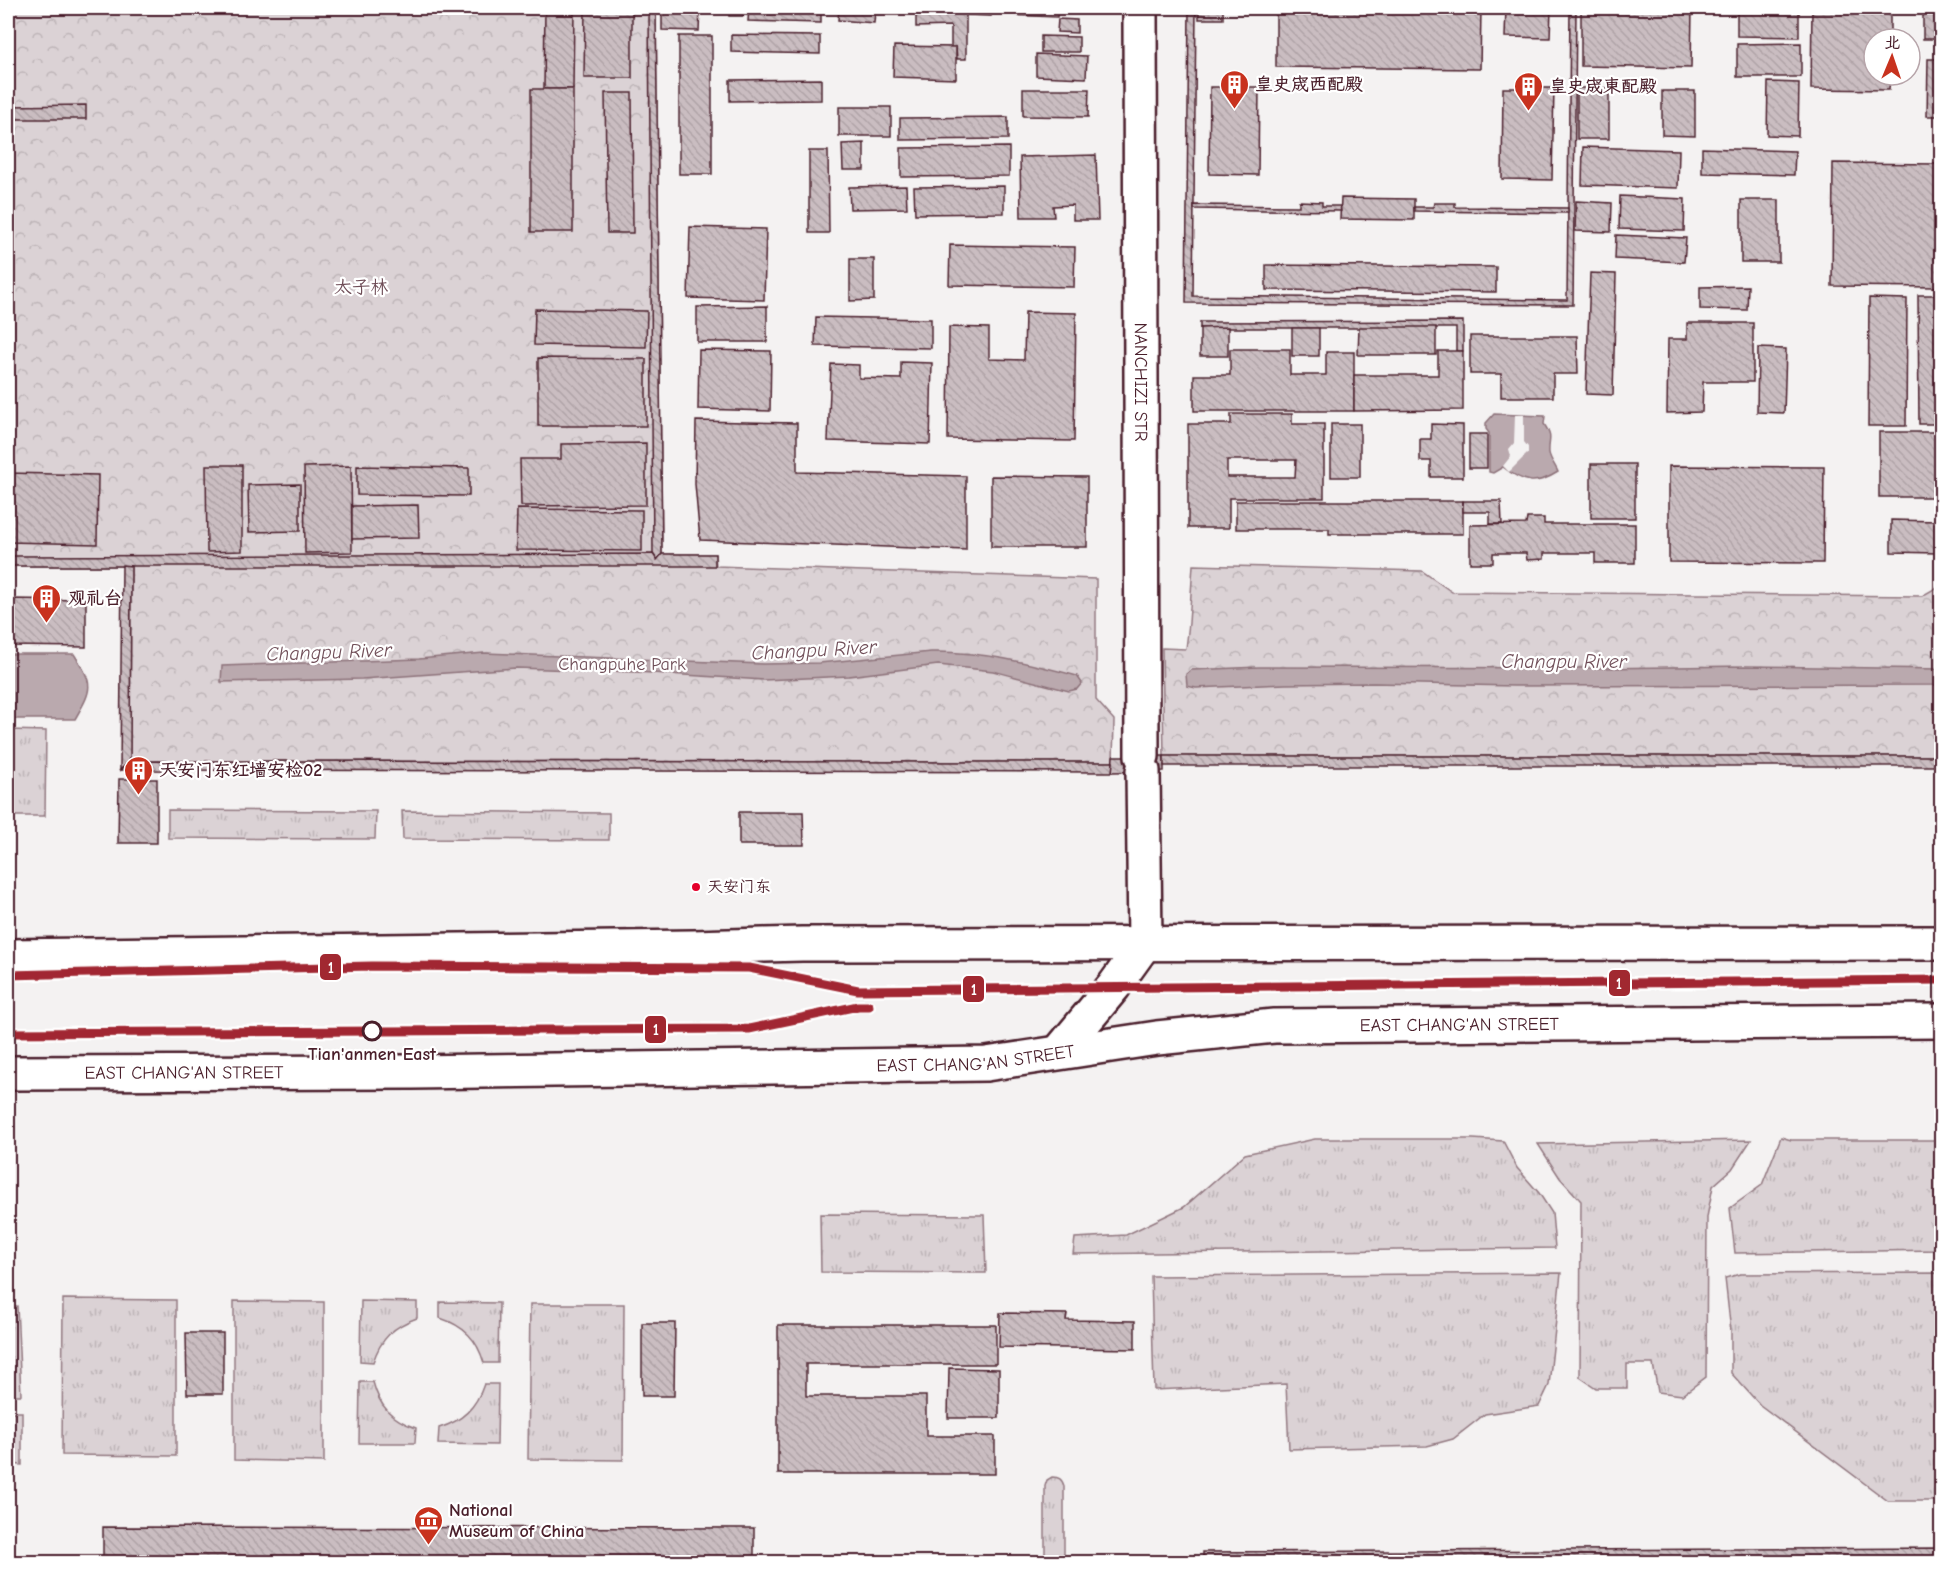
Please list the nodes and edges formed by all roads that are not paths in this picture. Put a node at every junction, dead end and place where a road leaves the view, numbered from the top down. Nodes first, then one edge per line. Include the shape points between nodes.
1 (1140, 8) edge
2 (1145, 942) junction
3 (1941, 943) edge
4 (8, 956) edge
5 (1941, 1021) edge
6 (1059, 1053) junction
7 (8, 1073) edge

1 - 2 main road, NANCHIZI STR
2 - 3 main road
2 - 4 main road
2 - 6 main road
5 - 6 main road, EAST CHANG'AN STREET via 1274,1026
6 - 7 main road, EAST CHANG'AN STREET via 986,1064

